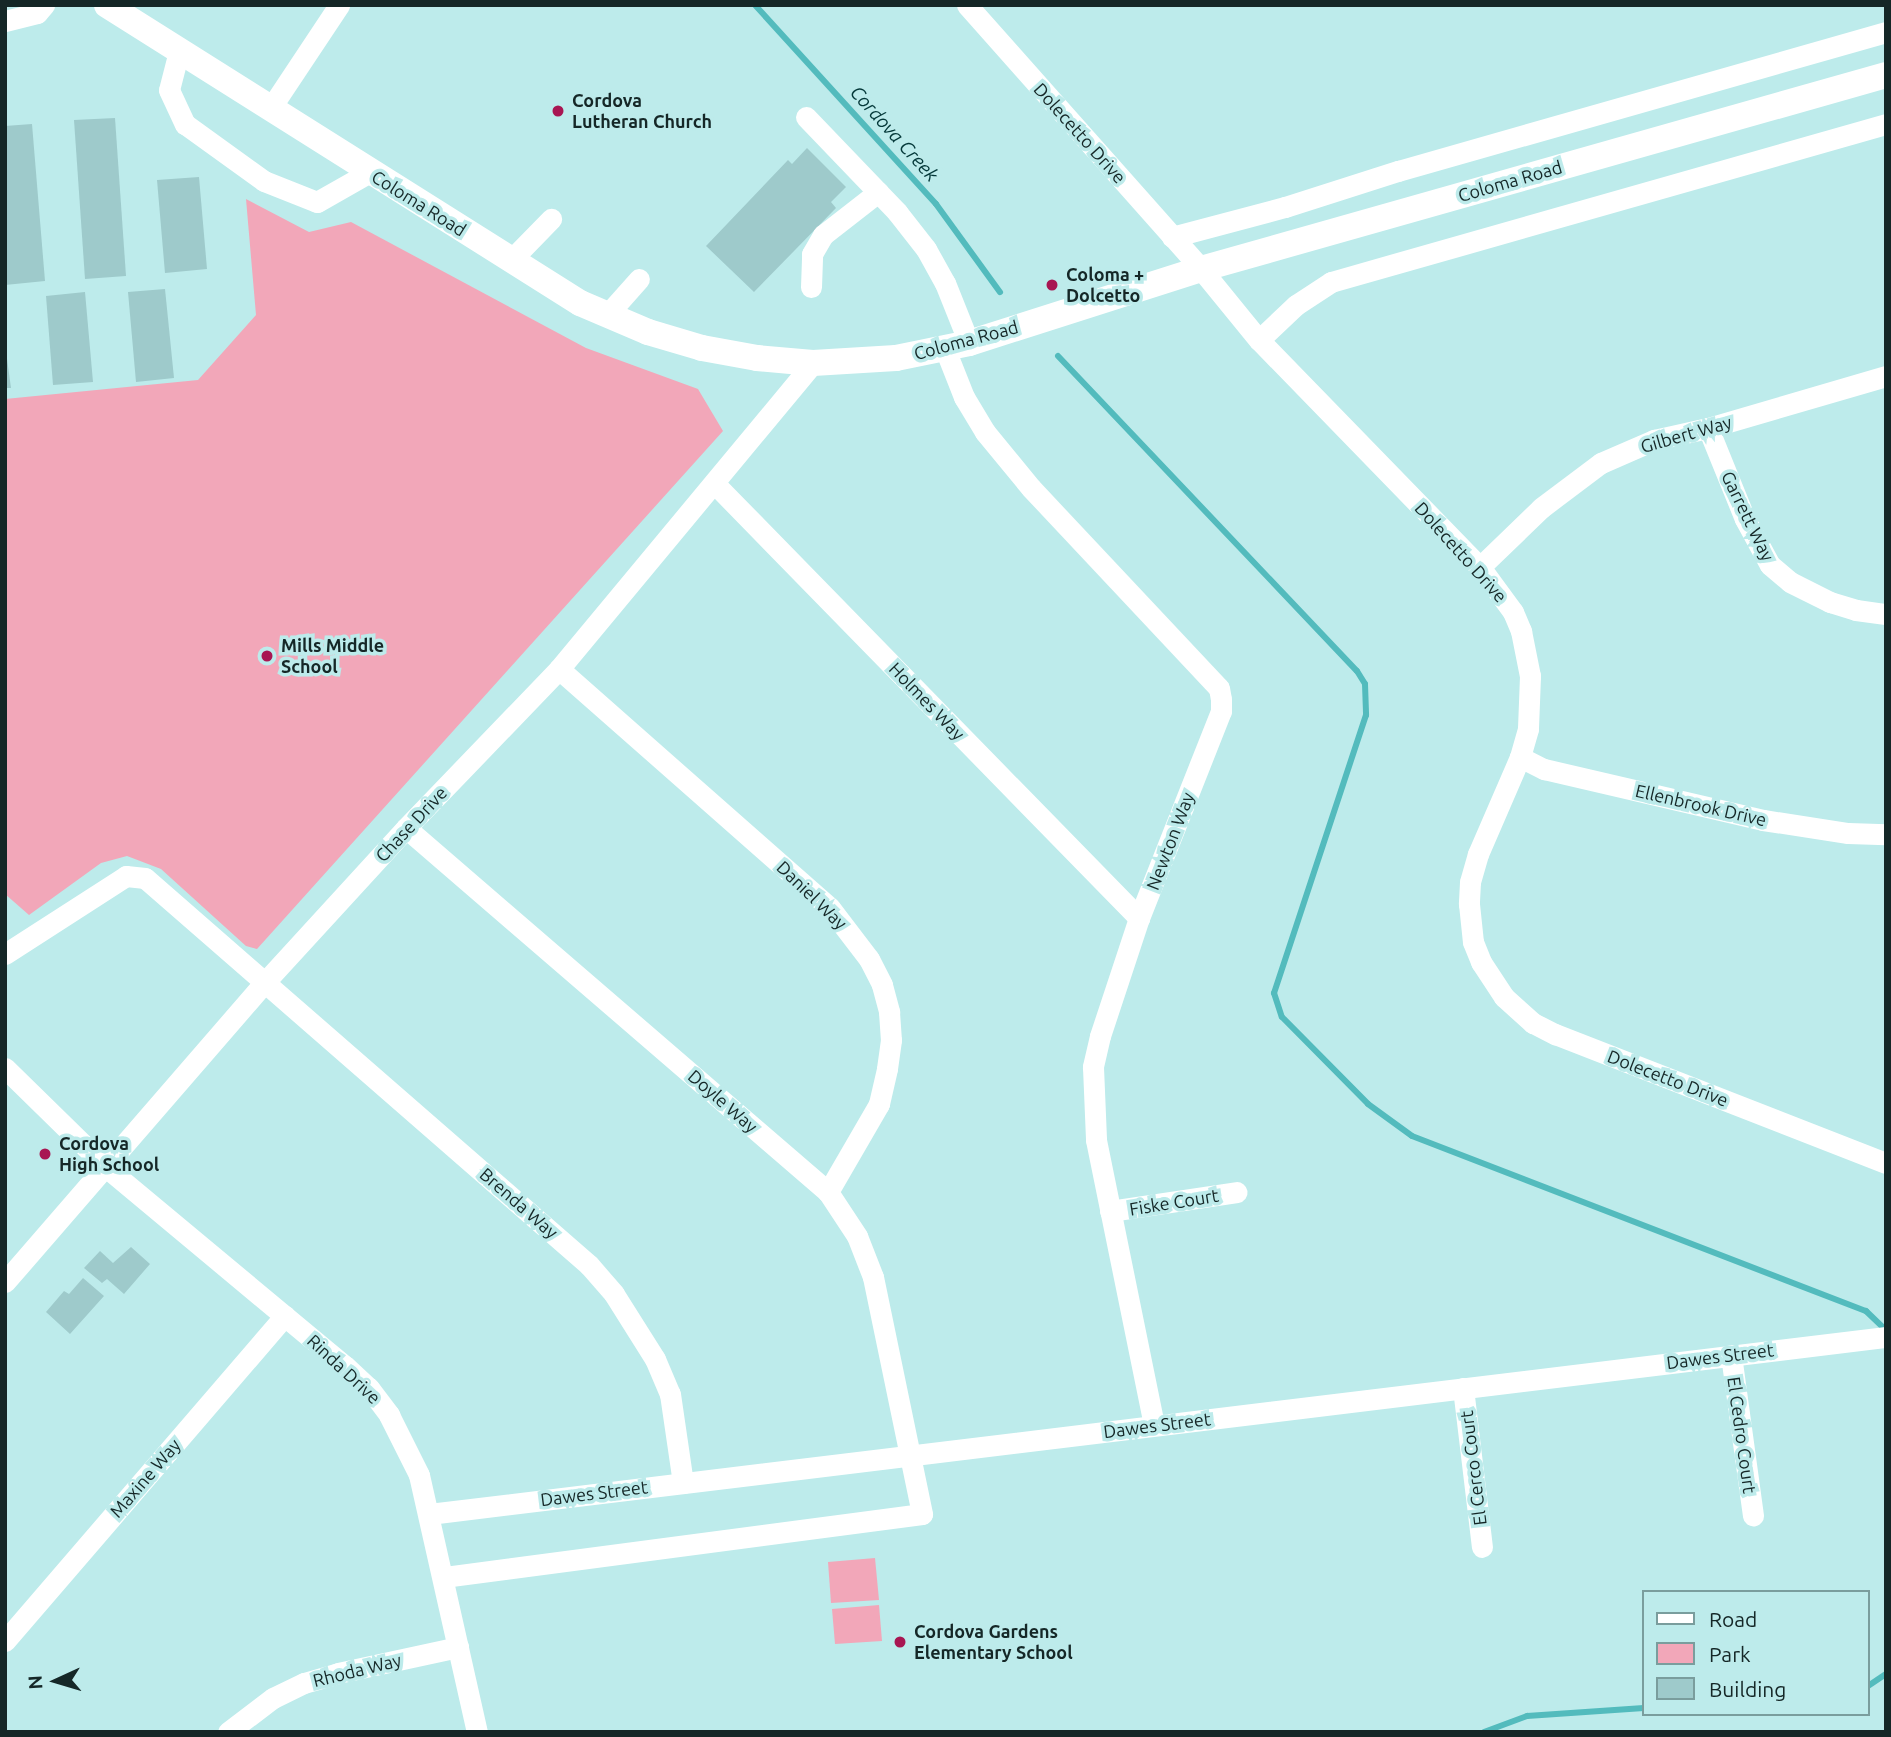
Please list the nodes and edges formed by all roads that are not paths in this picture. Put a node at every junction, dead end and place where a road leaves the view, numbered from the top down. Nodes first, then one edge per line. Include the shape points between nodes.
1 (44, 5) edge
2 (107, 5) edge
3 (338, 5) edge
4 (967, 5) edge
5 (5, 21) edge
6 (1886, 32) edge
7 (179, 51) junction
8 (1886, 75) edge
9 (270, 109) junction
10 (806, 117) dead end
11 (1886, 124) edge
12 (370, 172) junction
13 (878, 192) junction
14 (551, 219) dead end
15 (1172, 237) junction
16 (510, 261) junction
17 (1201, 269) junction
18 (639, 279) dead end
19 (811, 287) dead end
20 (607, 315) junction
21 (1259, 340) junction
22 (957, 346) junction
23 (813, 363) junction
24 (1886, 376) edge
25 (1708, 428) junction
26 (715, 484) junction
27 (1480, 567) junction
28 (1886, 614) edge
29 (559, 669) junction
30 (1520, 757) junction
31 (406, 828) junction
32 (1886, 834) edge
33 (1139, 918) junction
34 (8, 947) edge
35 (265, 982) junction
36 (5, 1068) edge
37 (1886, 1163) edge
38 (107, 1168) junction
39 (828, 1192) junction
40 (1237, 1192) dead end
41 (1110, 1212) junction
42 (5, 1282) edge
43 (285, 1316) junction
44 (1886, 1337) edge
45 (1731, 1355) junction
46 (1463, 1388) junction
47 (1154, 1424) junction
48 (912, 1456) junction
49 (683, 1483) junction
50 (429, 1514) junction
51 (1753, 1516) dead end
52 (1482, 1547) dead end
53 (443, 1577) junction
54 (5, 1641) edge
55 (458, 1647) junction
56 (228, 1732) edge
57 (477, 1732) edge

1 - 5 street via 37,13
2 - 7 main road, Coloma Road
3 - 9 street
4 - 15 street, Dolecetto Drive
6 - 15 street
7 - 9 main road, Coloma Road
7 - 12 street via 169,90 185,124 264,181 317,202
8 - 17 main road, Coloma Road
9 - 12 main road, Coloma Road
10 - 13 street, Newton Way
11 - 21 street via 1331,282
12 - 16 main road, Coloma Road
13 - 19 street via 823,235 812,254
13 - 22 street, Newton Way via 926,249 945,283
14 - 16 street
15 - 17 street, Dolecetto Drive
16 - 20 main road, Coloma Road
17 - 21 street, Dolecetto Drive
17 - 22 main road, Coloma Road
18 - 20 street
20 - 23 main road, Coloma Road via 702,348
21 - 27 street, Dolecetto Drive
22 - 23 main road, Coloma Road via 896,358
22 - 33 street, Newton Way via 964,397 985,432 1031,488 1219,688 1221,711
23 - 26 street, Chase Drive
24 - 25 street, Gilbert Way
25 - 27 street, Gilbert Way via 1654,440 1601,463 1541,508
25 - 28 street, Garrett Way via 1745,519 1770,565 1790,582 1830,602
26 - 29 street, Chase Drive
26 - 33 street, Holmes Way
27 - 30 street, Dolecetto Drive via 1513,612 1524,647 1531,701
29 - 31 street, Chase Drive
29 - 39 street, Daniel Way via 830,908 869,959 888,1012 887,1069 879,1104
30 - 32 street, Ellenbrook Drive via 1544,769 1763,820
30 - 37 street, Dolecetto Drive via 1470,882 1473,942 1504,997 1555,1034
31 - 35 street, Chase Drive
31 - 39 street, Doyle Way
33 - 41 street, Newton Way via 1093,1067 1096,1140
34 - 35 street, Brenda Way via 126,876 145,878
35 - 38 street, Chase Drive
35 - 49 street, Brenda Way via 575,1252 614,1294 649,1348 670,1394
36 - 38 street, Rinda Drive
38 - 42 street, Chase Drive
38 - 43 street, Rinda Drive
39 - 48 street, Doyle Way via 857,1236 873,1277
40 - 41 street, Fiske Court
41 - 47 street, Newton Way
43 - 50 street, Rinda Drive via 369,1388 390,1415 419,1475
43 - 54 street, Maxine Way
44 - 45 street, Dawes Street
45 - 46 street, Dawes Street
45 - 51 street, El Cedro Court
46 - 47 street, Dawes Street
46 - 52 street, El Cerco Court
47 - 48 street, Dawes Street
48 - 49 street, Dawes Street
48 - 53 street, Doyle Way via 922,1514
49 - 50 street, Dawes Street
50 - 53 street, Rinda Drive
53 - 55 street, Rinda Drive
55 - 56 street, Rhoda Way via 313,1680 273,1698
55 - 57 street, Rinda Drive

